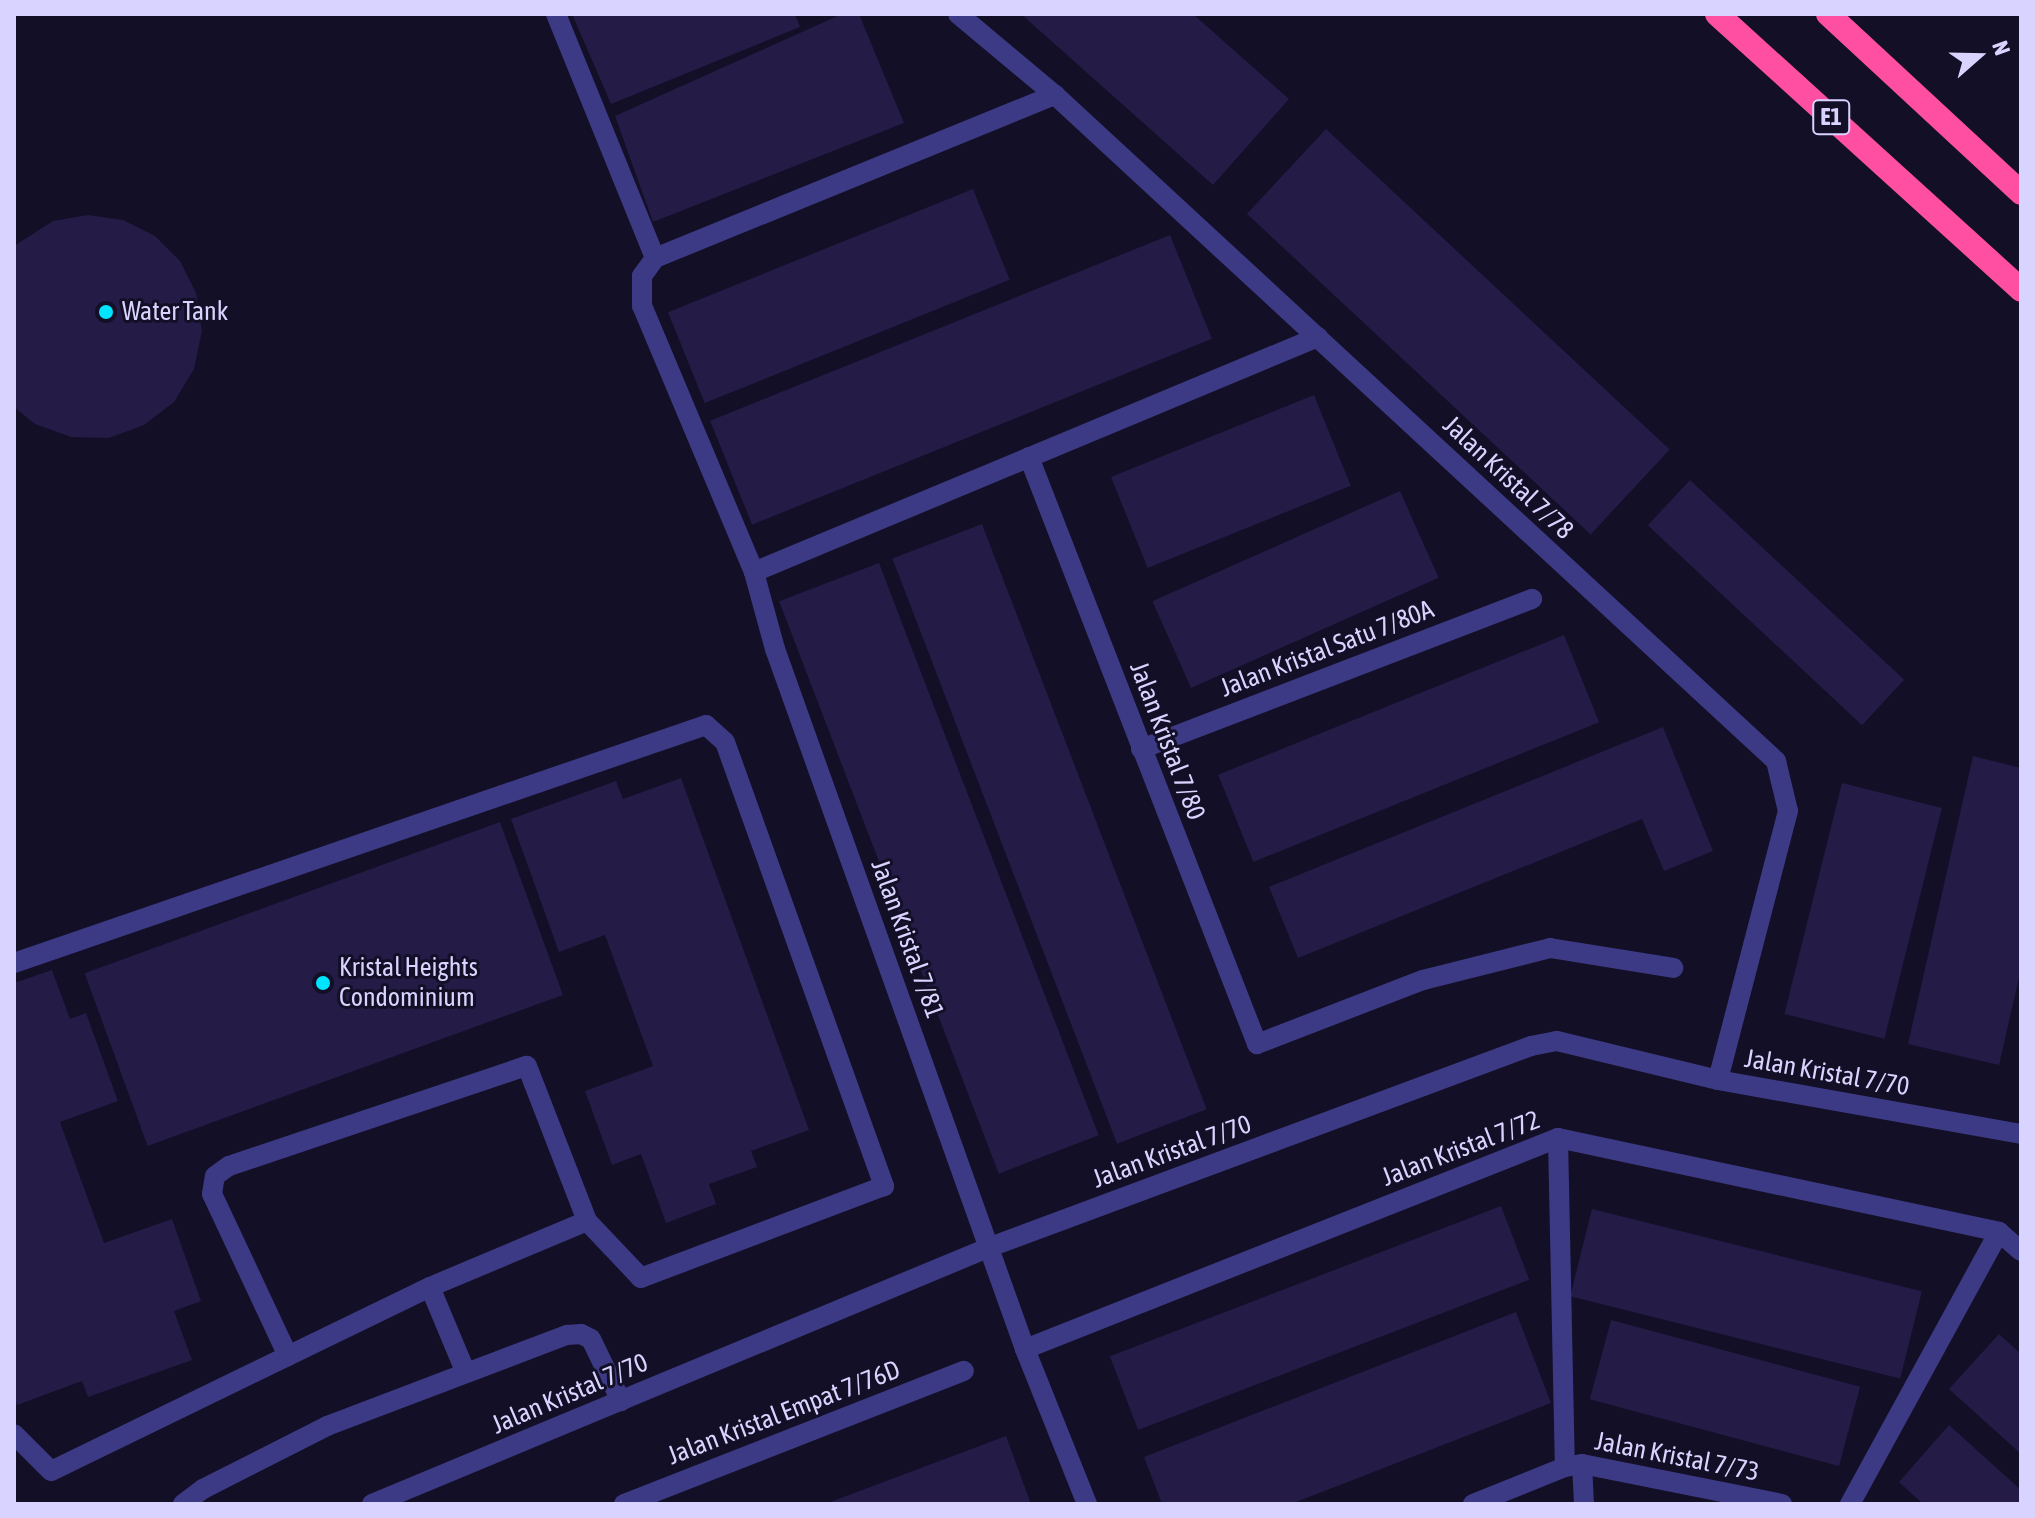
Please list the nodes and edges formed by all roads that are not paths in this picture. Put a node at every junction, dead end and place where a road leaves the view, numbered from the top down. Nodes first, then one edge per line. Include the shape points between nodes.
1 (556, 14) edge
2 (958, 14) edge
3 (1717, 14) edge
4 (1828, 14) edge
5 (1055, 95) junction
6 (2021, 193) edge
7 (655, 258) junction
8 (2021, 290) edge
9 (1318, 337) junction
10 (1029, 457) junction
11 (754, 572) junction
12 (1532, 599) dead end
13 (1141, 749) junction
14 (14, 963) edge
15 (1673, 968) dead end
16 (1718, 1080) junction
17 (2020, 1129) edge
18 (1558, 1138) junction
19 (587, 1221) junction
20 (1999, 1232) junction
21 (990, 1247) junction
22 (2021, 1251) edge
23 (430, 1287) junction
24 (1025, 1349) junction
25 (288, 1356) junction
26 (964, 1371) dead end
27 (466, 1373) junction
28 (621, 1401) junction
29 (14, 1434) edge
30 (1573, 1466) junction
31 (648, 1499) edge
32 (183, 1504) edge
33 (372, 1504) edge
34 (624, 1504) edge
35 (1087, 1504) edge
36 (1473, 1504) edge
37 (1584, 1504) edge
38 (1782, 1504) edge
39 (1850, 1504) edge

1 - 7 street
2 - 5 street, Jalan Kristal 7/78
3 - 8 highway, E1
4 - 6 highway
5 - 7 street
5 - 9 street, Jalan Kristal 7/78
7 - 11 street, Jalan Kristal 7/81 via 642,276 642,306
9 - 10 street
9 - 16 street, Jalan Kristal 7/78 via 1776,761 1788,811
10 - 11 street
10 - 13 street, Jalan Kristal 7/80
11 - 21 street, Jalan Kristal 7/81 via 775,649
12 - 13 street, Jalan Kristal Satu 7/80A
13 - 15 street, Jalan Kristal 7/80 via 1257,1044 1423,980 1550,948
14 - 19 street via 706,725 725,742 884,1186 641,1278
16 - 17 street, Jalan Kristal 7/70
16 - 21 street, Jalan Kristal 7/70 via 1557,1041 1531,1046
18 - 20 street, Jalan Kristal 7/72
18 - 24 street, Jalan Kristal 7/72
18 - 30 street
19 - 23 street
19 - 25 street via 527,1066 229,1166 215,1176 212,1194
20 - 22 street, Jalan Kristal 7/72
20 - 39 street
21 - 24 street, Jalan Kristal 7/81
21 - 28 street, Jalan Kristal 7/70
23 - 25 street
23 - 27 street
24 - 35 street, Jalan Kristal 7/81
25 - 29 street via 51,1471
26 - 31 street, Jalan Kristal Empat 7/76D
27 - 28 street via 581,1334 591,1339
27 - 32 street via 327,1426
28 - 33 street, Jalan Kristal 7/70
30 - 36 street, Jalan Kristal 7/73
30 - 37 street
30 - 38 street, Jalan Kristal 7/73
31 - 34 street, Jalan Kristal Empat 7/76D

